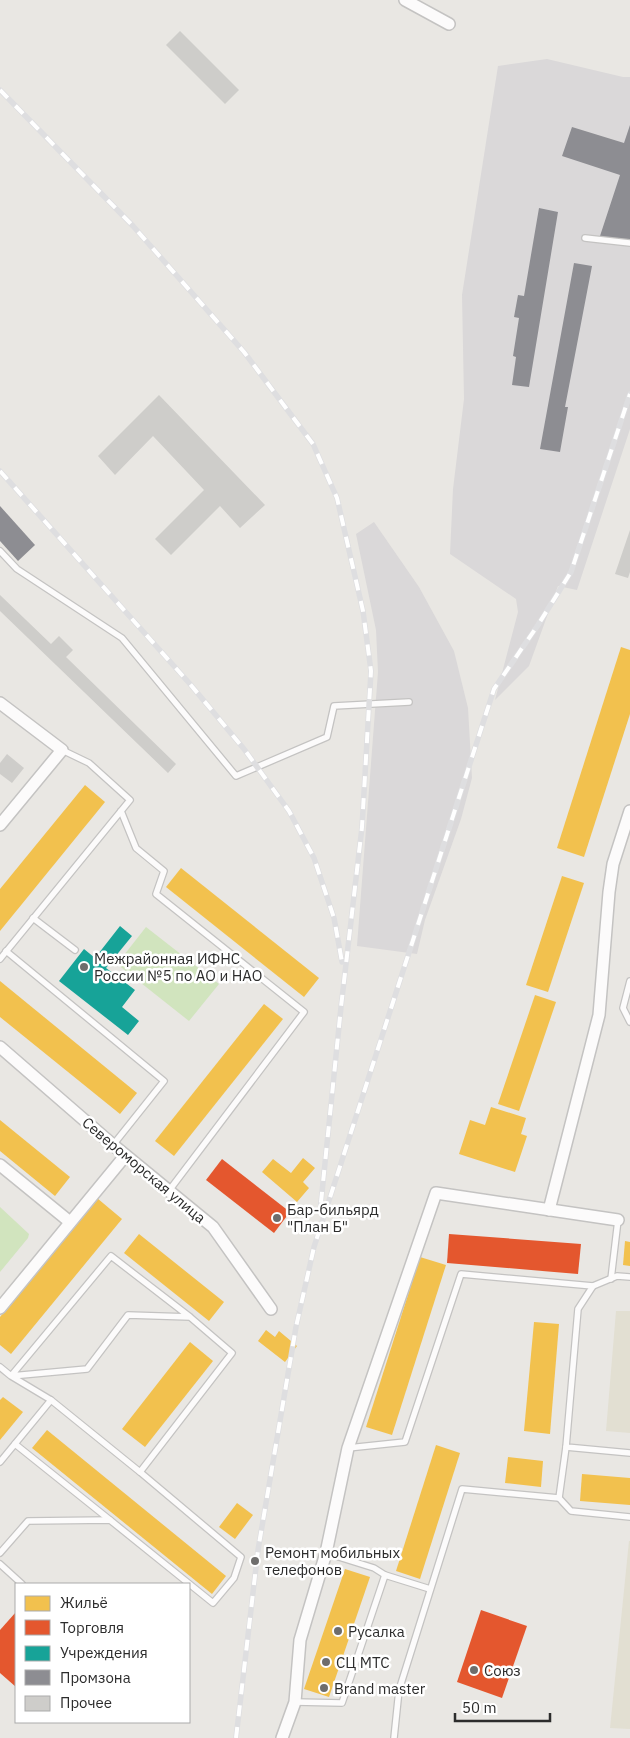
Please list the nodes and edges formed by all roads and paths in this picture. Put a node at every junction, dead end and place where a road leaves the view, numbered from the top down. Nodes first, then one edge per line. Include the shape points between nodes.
1 (405, 0) edge
2 (449, 24) dead end
3 (585, 238) dead end
4 (630, 244) edge
5 (0, 551) edge
6 (409, 702) dead end
7 (0, 703) edge
8 (62, 750) junction
9 (121, 811) junction
10 (630, 811) edge
11 (0, 825) edge
12 (33, 918) junction
13 (75, 950) dead end
14 (6, 951) junction
15 (0, 959) edge
16 (630, 981) edge
17 (630, 1022) edge
18 (0, 1047) edge
19 (113, 1145) junction
20 (126, 1156) junction
21 (0, 1165) edge
22 (168, 1192) junction
23 (549, 1210) junction
24 (618, 1220) joint
25 (70, 1222) junction
26 (630, 1277) edge
27 (611, 1279) junction
28 (593, 1286) junction
29 (0, 1308) edge
30 (271, 1310) dead end
31 (190, 1317) junction
32 (0, 1367) edge
33 (11, 1376) junction
34 (51, 1400) junction
35 (15, 1444) junction
36 (348, 1448) junction
37 (566, 1448) junction
38 (630, 1454) edge
39 (0, 1462) edge
40 (140, 1472) junction
41 (559, 1498) junction
42 (630, 1517) edge
43 (110, 1520) junction
44 (0, 1553) edge
45 (326, 1553) junction
46 (0, 1564) edge
47 (385, 1575) junction
48 (21, 1583) edge
49 (188, 1583) edge
50 (190, 1584) edge
51 (430, 1589) junction
52 (295, 1702) junction
53 (282, 1738) edge
54 (394, 1738) edge

1 - 2 street
3 - 4 lane
5 - 6 lane via 17,569 122,638 236,776 327,737 334,706
7 - 8 street
8 - 9 lane via 88,764 130,800
8 - 11 street
9 - 12 lane
9 - 22 lane via 136,848 164,872 156,894 304,1012
10 - 23 street via 610,883 599,1015
12 - 13 lane
12 - 14 lane
14 - 15 lane
14 - 19 lane via 164,1081
16 - 17 lane via 623,1008
18 - 19 street, Североморская улица
19 - 20 street, Североморская улица
20 - 22 street, Североморская улица
20 - 25 street
21 - 25 street
22 - 30 street, Североморская улица via 213,1227
23 - 24 street
23 - 36 street via 436,1193
24 - 27 lane
25 - 29 street
26 - 27 lane
27 - 28 lane
28 - 36 lane via 461,1274 404,1442
28 - 37 lane via 578,1309
31 - 33 lane via 128,1315 87,1369
31 - 33 lane via 111,1256
31 - 40 lane via 232,1353
32 - 33 lane
33 - 34 lane
34 - 35 lane
34 - 40 lane
35 - 39 lane
35 - 43 lane
36 - 45 street
37 - 38 lane
37 - 41 lane
40 - 50 lane via 241,1556 234,1578 213,1603
41 - 42 lane via 571,1511
41 - 51 lane via 462,1489
43 - 44 lane via 28,1521
43 - 49 lane
45 - 47 lane via 374,1568
45 - 52 street via 300,1640
46 - 48 lane
47 - 51 lane
47 - 52 lane via 342,1703
51 - 54 lane via 398,1690
52 - 53 street

